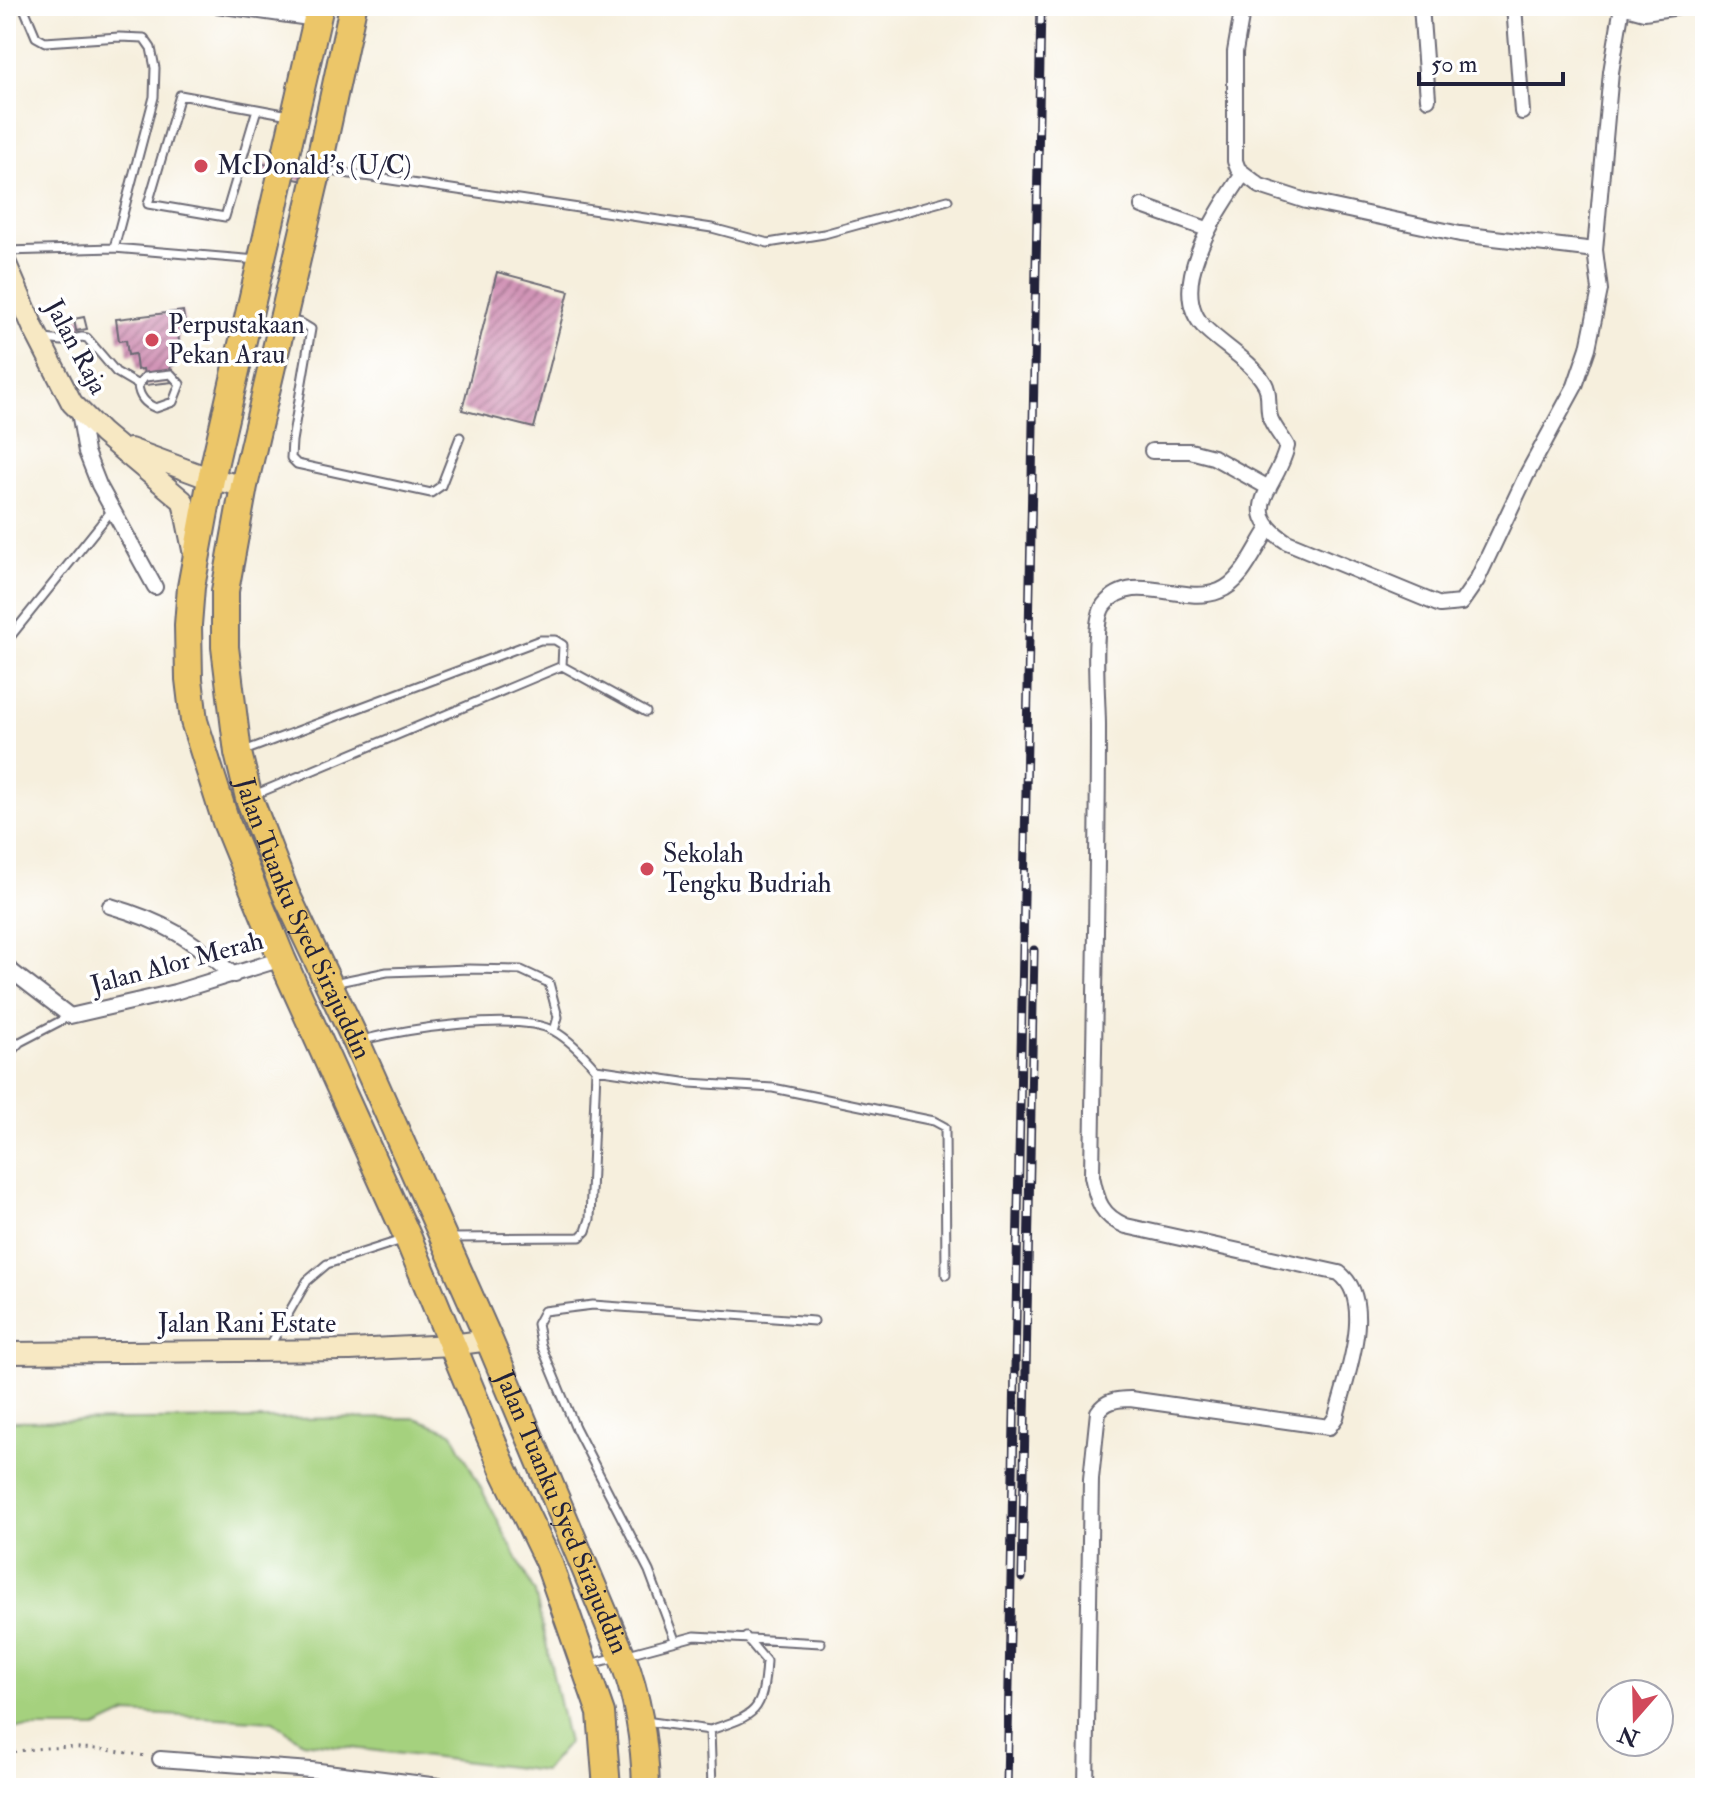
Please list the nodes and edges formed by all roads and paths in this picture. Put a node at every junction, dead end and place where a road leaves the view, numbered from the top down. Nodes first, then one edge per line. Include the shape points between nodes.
1 (23, 6) edge
2 (199, 6) edge
3 (353, 6) edge
4 (1243, 6) edge
5 (1421, 6) edge
6 (1514, 6) edge
7 (1622, 6) edge
8 (1686, 6) edge
9 (318, 14) edge
10 (1428, 99) dead end
11 (257, 109) junction
12 (1522, 112) dead end
13 (295, 116) junction
14 (318, 169) junction
15 (1243, 174) junction
16 (948, 200) dead end
17 (1142, 206) dead end
18 (1207, 229) junction
19 (114, 248) junction
20 (1595, 250) junction
21 (6, 251) edge
22 (263, 260) junction
23 (6, 264) edge
24 (284, 320) junction
25 (39, 338) junction
26 (138, 385) junction
27 (79, 412) junction
28 (460, 437) dead end
29 (115, 444) junction
30 (1152, 451) dead end
31 (211, 479) junction
32 (244, 486) junction
33 (1269, 488) junction
34 (112, 510) junction
35 (1268, 530) junction
36 (195, 567) junction
37 (155, 587) dead end
38 (6, 642) edge
39 (562, 666) junction
40 (646, 712) dead end
41 (238, 753) junction
42 (249, 798) junction
43 (110, 906) dead end
44 (282, 959) junction
45 (6, 967) edge
46 (234, 975) junction
47 (327, 984) junction
48 (70, 1016) junction
49 (554, 1031) junction
50 (356, 1041) junction
51 (6, 1042) edge
52 (20, 1042) junction
53 (6, 1057) edge
54 (596, 1069) junction
55 (408, 1238) junction
56 (442, 1238) junction
57 (946, 1275) dead end
58 (814, 1321) dead end
59 (489, 1340) junction
60 (452, 1345) junction
61 (268, 1350) junction
62 (6, 1353) edge
63 (746, 1637) junction
64 (675, 1640) junction
65 (821, 1643) dead end
66 (622, 1656) junction
67 (586, 1666) junction
68 (639, 1720) junction
69 (710, 1730) junction
70 (6, 1753) edge
71 (160, 1759) joint
72 (455, 1788) edge
73 (607, 1788) edge
74 (646, 1788) edge
75 (712, 1788) edge
76 (1086, 1788) edge

1 - 19 lane via 36,37 45,42 144,38 151,48 154,97
2 - 9 lane
3 - 14 highway, Jalan Tuanku Syed Sirajuddin
4 - 15 street via 1234,87 1235,161
5 - 10 street
6 - 12 street
7 - 8 street via 1644,12
7 - 20 street
9 - 13 highway, Jalan Tuanku Syed Sirajuddin
11 - 11 lane via 225,217 148,204 180,95
11 - 13 lane
13 - 22 highway, Jalan Tuanku Syed Sirajuddin
14 - 16 lane via 712,228 768,243 824,234
14 - 24 highway, Jalan Tuanku Syed Sirajuddin
15 - 18 street
15 - 20 street via 1276,192 1352,211 1460,234
17 - 18 street
18 - 33 street via 1192,276 1193,315 1267,386 1270,418 1287,446
19 - 21 lane
19 - 22 lane
20 - 35 street via 1600,290 1575,386 1461,603 1440,605
22 - 31 highway, Jalan Tuanku Syed Sirajuddin
23 - 25 street, Jalan Raja
24 - 28 lane via 311,329 292,441 291,458 297,464 431,493 441,486
24 - 32 highway, Jalan Tuanku Syed Sirajuddin
25 - 26 lane via 87,338 116,372
25 - 27 street, Jalan Raja
26 - 26 lane via 145,377 171,374 180,384 176,398 162,408 145,402
27 - 29 street, Jalan Raja
27 - 34 street via 86,452
29 - 31 street, Jalan Raja
29 - 36 street, Jalan Raja via 183,501
30 - 33 street via 1213,457
31 - 32 street, Jalan Raja
31 - 36 highway, Jalan Tuanku Syed Sirajuddin
32 - 41 highway, Jalan Tuanku Syed Sirajuddin via 225,591 225,647
33 - 35 street via 1261,507
34 - 37 street
34 - 38 lane
35 - 76 street via 1245,567 1220,591 1187,594 1129,588 1102,608 1097,627 1092,1176 1103,1212 1126,1226 1339,1273 1353,1290 1358,1328 1329,1427 1130,1399 1110,1402 1098,1412 1091,1479
36 - 44 highway, Jalan Tuanku Syed Sirajuddin via 188,625 194,721 226,822
39 - 40 lane
39 - 41 lane via 563,645 540,640
39 - 42 lane
41 - 42 highway, Jalan Tuanku Syed Sirajuddin
42 - 47 highway, Jalan Tuanku Syed Sirajuddin
43 - 46 street via 172,928
44 - 46 street, Jalan Alor Merah
44 - 55 highway, Jalan Tuanku Syed Sirajuddin
45 - 48 street, Jalan Alor Merah
46 - 48 street, Jalan Alor Merah
47 - 49 lane via 387,972 521,970 549,983 558,1017
47 - 50 highway, Jalan Tuanku Syed Sirajuddin
48 - 52 lane
49 - 50 lane via 482,1023
49 - 54 lane
50 - 56 highway, Jalan Tuanku Syed Sirajuddin
51 - 52 lane
52 - 53 lane
54 - 56 lane via 586,1231 580,1237
54 - 57 lane via 773,1088 945,1127
55 - 60 highway, Jalan Tuanku Syed Sirajuddin
55 - 61 lane via 327,1264 307,1281
56 - 59 highway, Jalan Tuanku Syed Sirajuddin
58 - 64 lane via 593,1305 544,1311 537,1324 575,1427 649,1571
59 - 60 street, Jalan Rani Estate
59 - 66 highway, Jalan Tuanku Syed Sirajuddin
60 - 61 street, Jalan Rani Estate
60 - 67 highway, Jalan Tuanku Syed Sirajuddin via 548,1561
61 - 62 street, Jalan Rani Estate
63 - 64 lane
63 - 65 lane
63 - 69 lane via 766,1661 759,1705 746,1718
64 - 66 lane
66 - 67 lane
66 - 68 highway, Jalan Tuanku Syed Sirajuddin
67 - 73 highway, Jalan Tuanku Syed Sirajuddin via 601,1713
68 - 69 lane
68 - 74 highway, Jalan Tuanku Syed Sirajuddin
69 - 75 lane
70 - 71 path via 65,1747
71 - 72 street

